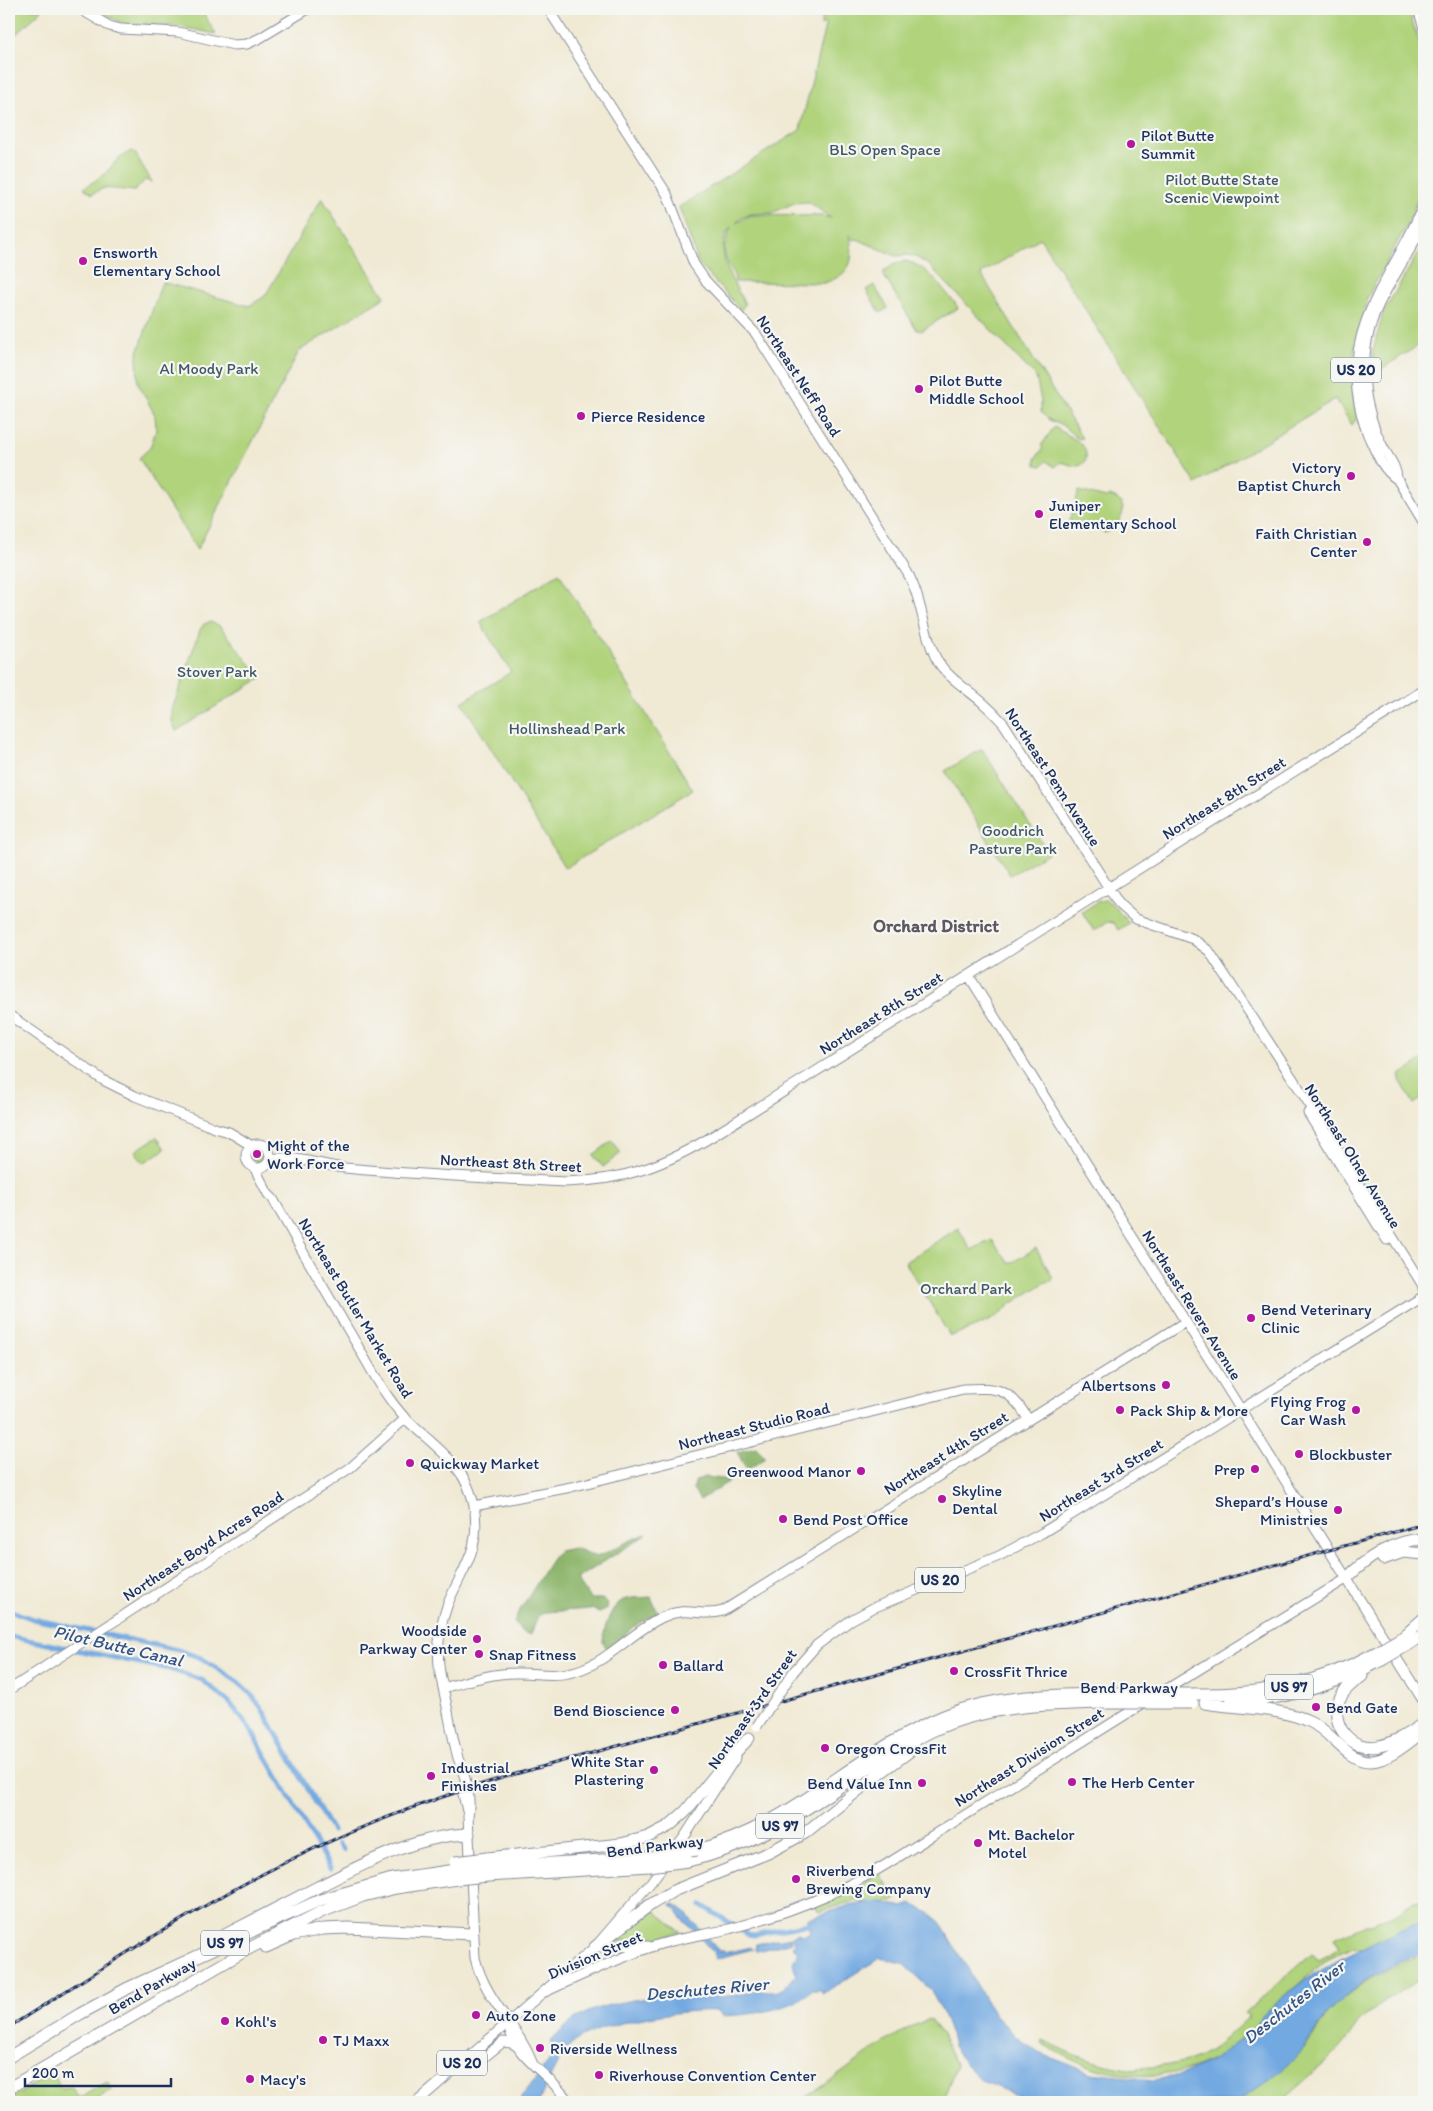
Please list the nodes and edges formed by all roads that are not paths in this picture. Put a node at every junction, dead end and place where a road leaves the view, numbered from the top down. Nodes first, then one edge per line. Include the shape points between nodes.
1 (80, 9) edge
2 (308, 9) edge
3 (548, 9) edge
4 (1418, 9) edge
5 (1424, 28) edge
6 (1424, 203) edge
7 (1424, 222) edge
8 (1356, 377) junction
9 (1370, 412) junction
10 (1397, 479) junction
11 (1424, 522) edge
12 (914, 584) joint
13 (1424, 690) edge
14 (1108, 888) junction
15 (969, 976) junction
16 (9, 1015) edge
17 (249, 1149) junction
18 (264, 1161) junction
19 (1424, 1294) edge
20 (1185, 1322) junction
21 (1241, 1410) junction
22 (406, 1418) junction
23 (1028, 1419) junction
24 (474, 1506) junction
25 (1424, 1539) edge
26 (1424, 1554) edge
27 (1346, 1579) junction
28 (1424, 1618) edge
29 (1424, 1624) edge
30 (1424, 1634) edge
31 (1403, 1640) junction
32 (1380, 1658) junction
33 (443, 1688) junction
34 (9, 1690) edge
35 (1110, 1698) junction
36 (1194, 1698) junction
37 (1424, 1702) edge
38 (1206, 1703) junction
39 (969, 1717) junction
40 (1424, 1723) edge
41 (1424, 1731) edge
42 (749, 1738) junction
43 (469, 1834) junction
44 (650, 1862) junction
45 (487, 1867) junction
46 (456, 1870) junction
47 (744, 1925) joint
48 (472, 1934) junction
49 (656, 1946) junction
50 (596, 1947) junction
51 (126, 1989) junction
52 (545, 1992) junction
53 (157, 2001) junction
54 (508, 2023) junction
55 (517, 2046) junction
56 (9, 2056) edge
57 (532, 2062) junction
58 (452, 2072) junction
59 (9, 2088) edge
60 (417, 2102) edge
61 (569, 2102) edge

1 - 2 main road via 120,30 178,32 234,45 260,38
3 - 12 main road, Northeast Neff Road via 667,194 694,264 756,334
4 - 5 main road
6 - 8 main road, US 20 via 1372,304 1360,338
7 - 9 main road, US 20 via 1374,317 1364,380
8 - 9 main road via 1361,379 1363,397
8 - 10 main road, US 20 via 1364,426 1390,475
9 - 10 main road, US 20 via 1382,445 1397,471
10 - 11 main road, US 20
12 - 14 main road, Northeast Penn Avenue via 938,662 1004,724
13 - 14 main road, Northeast 8th Street
14 - 15 main road, Northeast 8th Street
14 - 19 main road, Northeast Olney Avenue via 1119,904 1136,919 1193,939 1209,951 1260,1031 1261,1039
15 - 18 main road, Northeast 8th Street via 699,1145 634,1174 565,1182 344,1168 278,1158
15 - 20 main road, Northeast Revere Avenue
16 - 17 main road via 103,1080 135,1096 229,1132
17 - 18 main road, Northeast Butler Market Road via 249,1163
17 - 18 main road, Northeast 8th Street via 260,1144
18 - 22 main road, Northeast Butler Market Road via 268,1194 382,1387
19 - 21 main road, Northeast 3rd Street / US 20
20 - 21 main road, Northeast Revere Avenue
20 - 23 main road, Northeast 4th Street
21 - 27 main road, Northeast Revere Avenue
21 - 42 main road, Northeast 3rd Street / US 20, bridge via 999,1556 851,1620 817,1645 794,1671
22 - 24 main road, Northeast Butler Market Road via 458,1468 465,1478
22 - 34 main road, Northeast Boyd Acres Road via 350,1468
23 - 24 main road, Northeast Studio Road via 1020,1404 1005,1393 982,1388 964,1389 571,1487
23 - 33 main road, Northeast 4th Street via 723,1611 673,1613 646,1626 601,1659 569,1673 514,1672
24 - 33 main road, Northeast Butler Market Road via 473,1552 448,1605 439,1635
25 - 27 highway via 1384,1550
26 - 27 highway via 1393,1554
27 - 37 main road, Northeast Revere Avenue
27 - 47 main road, Northeast Division Street via 871,1874 805,1905
28 - 31 highway
29 - 31 highway, Bend Parkway / US 97
30 - 31 highway, Bend Parkway / US 97
31 - 32 highway, Bend Parkway / US 97, bridge
32 - 36 highway, Bend Parkway / US 97 via 1301,1684
32 - 38 highway, Bend Parkway / US 97 via 1337,1681 1299,1693 1260,1700
32 - 40 highway via 1342,1694 1336,1714 1340,1728 1351,1742 1369,1748 1391,1742
33 - 43 main road, Northeast Butler Market Road
35 - 36 highway, Bend Parkway / US 97, bridge
35 - 39 highway, Bend Parkway / US 97 via 1013,1708
35 - 44 highway, Bend Parkway / US 97, bridge via 1014,1698 947,1715 890,1744 772,1820 733,1839
36 - 38 highway, Bend Parkway / US 97
38 - 41 highway via 1293,1715 1326,1731 1353,1756 1371,1761 1388,1756
39 - 44 highway, Bend Parkway / US 97, bridge via 916,1739 804,1812 764,1834 722,1852 688,1860
39 - 50 highway via 937,1733 893,1763 805,1833 768,1853 673,1891
42 - 45 highway via 685,1812 669,1826 648,1837
42 - 50 main road, Northeast 3rd Street / US 20 via 685,1836
43 - 48 main road, Northeast Butler Market Road
43 - 51 highway via 439,1838 374,1859
44 - 45 highway, Bend Parkway / US 97
45 - 46 highway, Bend Parkway / US 97, bridge
45 - 46 highway, bridge
46 - 51 highway, Bend Parkway / US 97 via 421,1874 320,1900
46 - 53 highway, Bend Parkway / US 97 via 363,1896 320,1912 281,1930
47 - 49 main road, Division Street
48 - 53 highway via 348,1928 312,1930 266,1946 211,1977
48 - 54 main road, Northeast Butler Market Road via 479,1973
49 - 50 main road, Division Street
49 - 52 main road, Division Street via 600,1966
50 - 52 main road, Northeast 3rd Street / US 20
51 - 56 highway, Bend Parkway / US 97
52 - 54 main road, Northeast 3rd Street / US 20
53 - 59 highway, Bend Parkway / US 97
54 - 55 main road via 510,2036
54 - 57 main road
54 - 58 main road, Northeast 3rd Street / US 20
55 - 57 main road
55 - 58 main road via 500,2043 482,2059
57 - 61 main road via 558,2086
58 - 60 main road, Northeast 3rd Street / US 20

